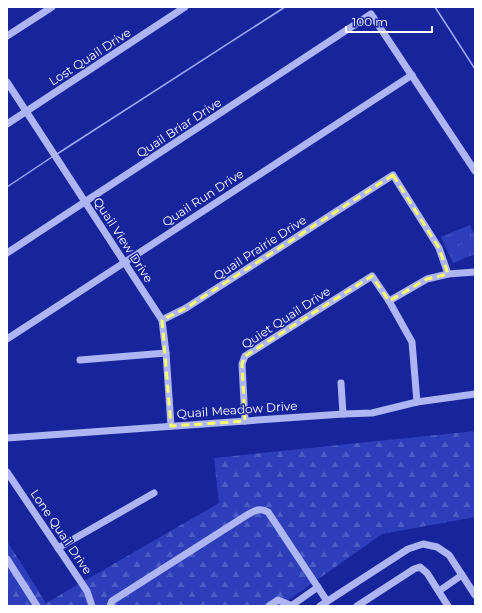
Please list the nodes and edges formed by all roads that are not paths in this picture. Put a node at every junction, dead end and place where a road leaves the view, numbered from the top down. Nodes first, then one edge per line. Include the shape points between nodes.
1 (52, 7) edge
2 (185, 7) edge
3 (7, 36) edge
4 (412, 75) junction
5 (7, 82) edge
6 (26, 112) junction
7 (7, 124) edge
8 (472, 158) edge
9 (475, 171) edge
10 (85, 202) junction
11 (7, 253) edge
12 (124, 262) junction
13 (475, 272) edge
14 (448, 274) junction
15 (389, 301) junction
16 (162, 320) junction
17 (7, 339) edge
18 (166, 353) junction
19 (80, 360) dead end
20 (341, 383) dead end
21 (475, 394) edge
22 (417, 402) junction
23 (343, 414) junction
24 (245, 421) junction
25 (171, 426) junction
26 (7, 438) edge
27 (7, 472) edge
28 (154, 493) dead end
29 (58, 548) junction
30 (7, 559) edge
31 (462, 575) junction
32 (318, 587) junction
33 (439, 591) junction
34 (475, 595) edge
35 (327, 602) junction
36 (37, 606) edge
37 (92, 606) edge
38 (110, 606) edge
39 (269, 606) edge
40 (291, 606) edge
41 (320, 606) edge
42 (357, 606) edge
43 (448, 606) edge

1 - 3 street
2 - 6 street, Lost Quail Drive
4 - 8 street
4 - 10 street, Quail Briar Drive via 371,14
4 - 12 street, Quail Run Drive
5 - 6 street, Quail View Drive
6 - 7 street, Lost Quail Drive
6 - 10 street, Quail View Drive
8 - 9 street
10 - 11 street, Quail Briar Drive
10 - 12 street, Quail View Drive
12 - 16 street, Quail View Drive
12 - 17 street, Quail Run Drive
13 - 14 street
14 - 15 street via 427,279
14 - 16 street, Quail Prairie Drive via 439,248 393,175 186,308
15 - 22 street via 412,342
15 - 24 street, Quiet Quail Drive via 372,276 245,356 242,364
16 - 18 street, Quail View Drive
18 - 19 street
18 - 25 street, Quail View Drive
20 - 23 street
21 - 22 street, Quail Meadow Drive
22 - 23 street, Quail Meadow Drive via 372,413
23 - 24 street, Quail Meadow Drive
24 - 25 street, Quail Meadow Drive
25 - 26 street, Quail Meadow Drive
27 - 29 street, Lone Quail Drive
28 - 29 street
29 - 37 street, Lone Quail Drive via 87,591
30 - 36 street
31 - 33 street
31 - 34 street
31 - 35 street via 449,555 437,547 423,544 408,548
32 - 35 street
32 - 38 street via 268,512 259,509 119,597
32 - 40 street
33 - 42 street via 420,567
33 - 43 street
35 - 41 street
39 - 40 street via 278,600

